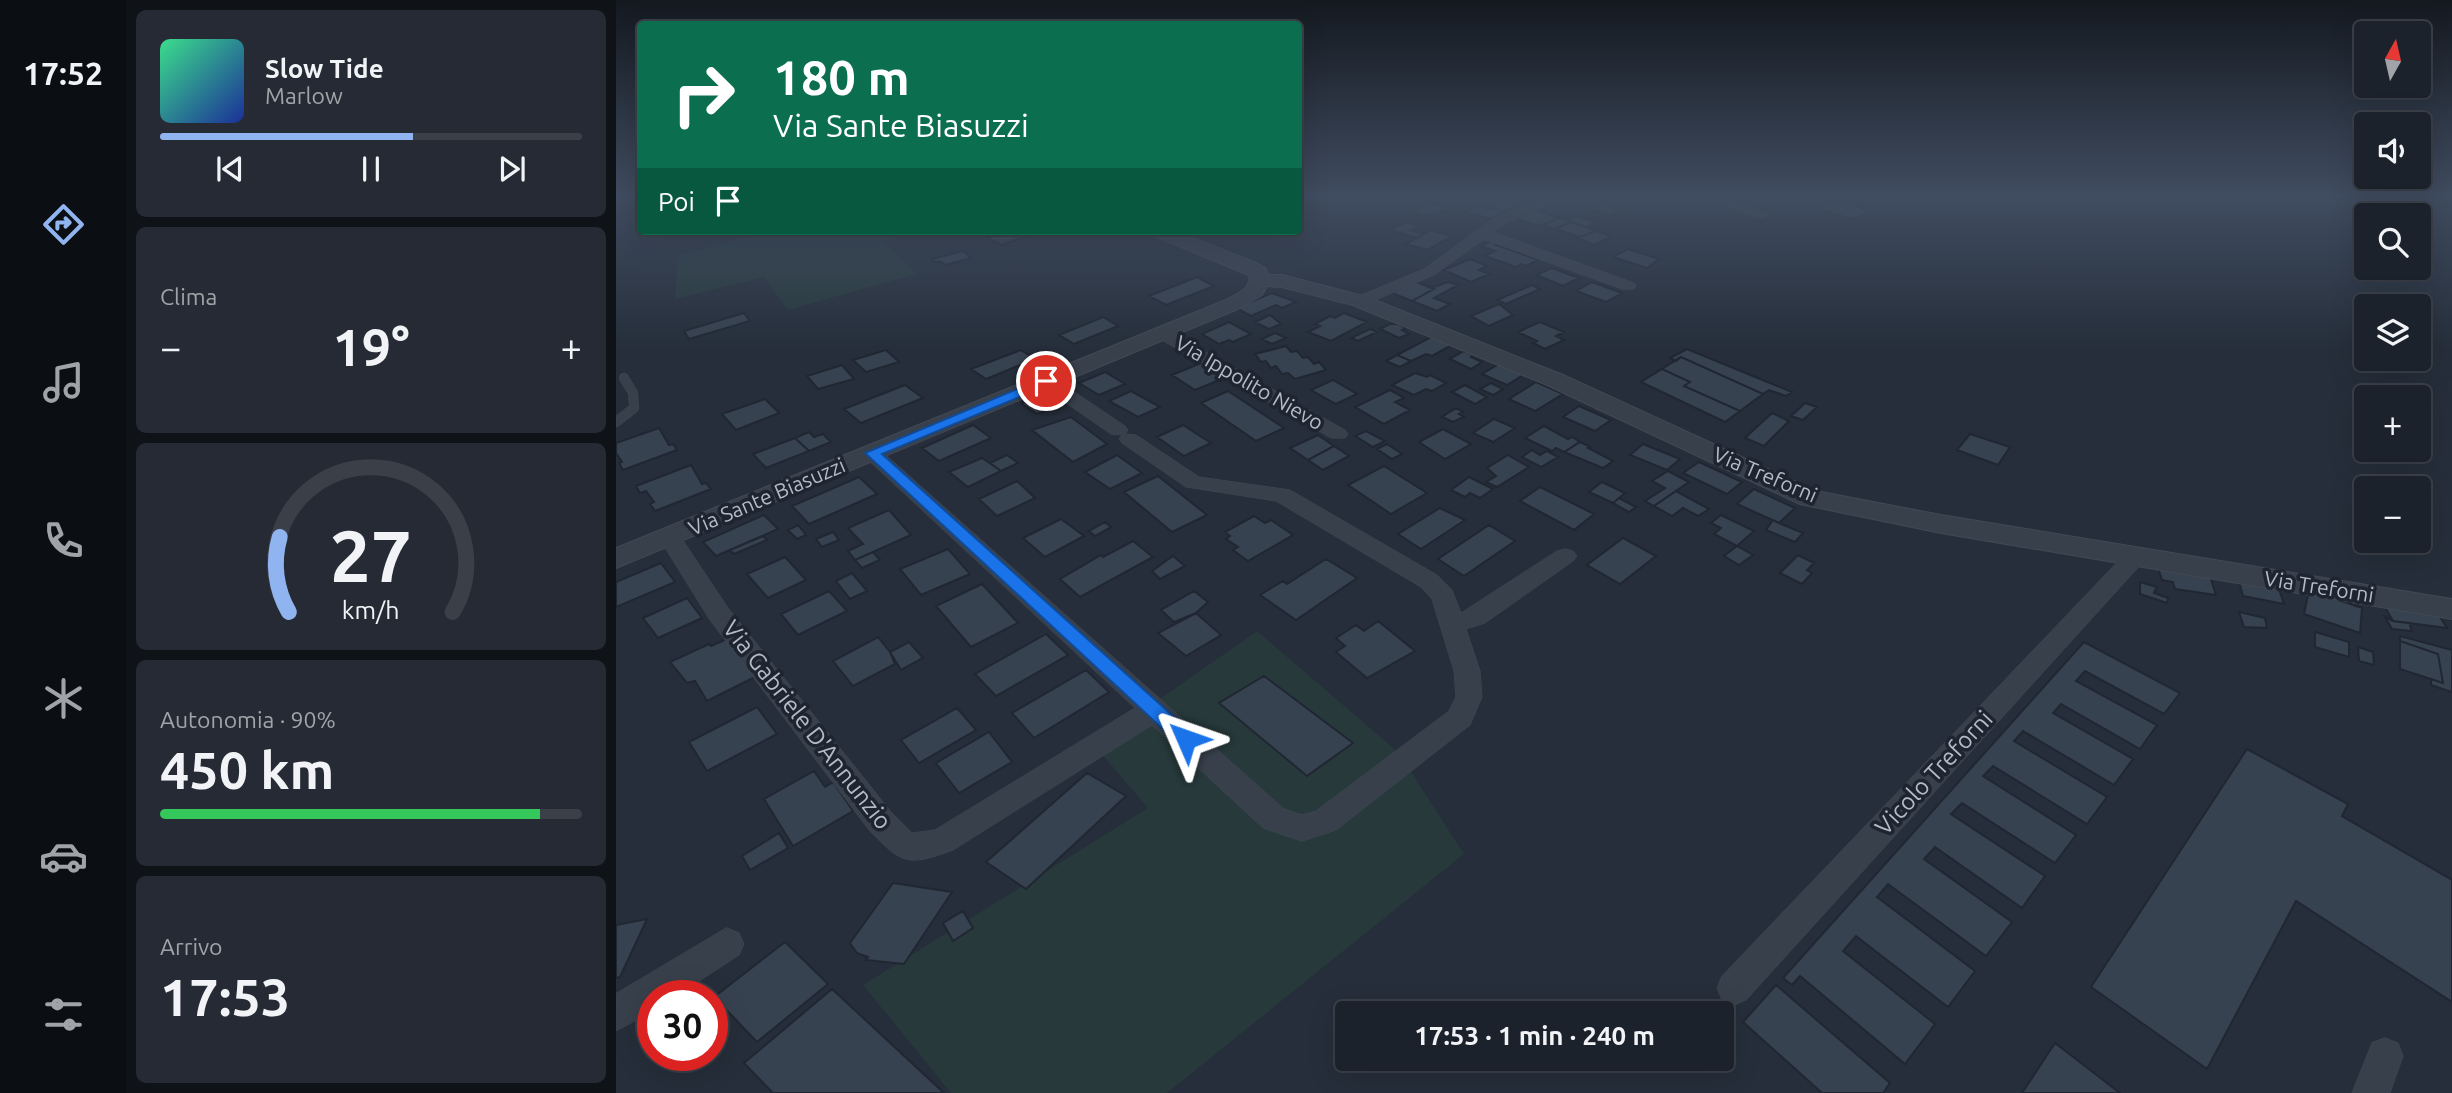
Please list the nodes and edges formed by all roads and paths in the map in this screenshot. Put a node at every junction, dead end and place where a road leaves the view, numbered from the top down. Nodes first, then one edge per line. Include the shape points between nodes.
1 (1201, 248) edge
2 (1462, 248) edge
3 (1523, 248) edge
4 (1261, 280) junction
5 (1628, 286) dead end
6 (1360, 302) junction
7 (1161, 332) junction
8 (624, 378) dead end
9 (1046, 381) junction
10 (616, 422) edge
11 (1338, 434) dead end
12 (872, 453) junction
13 (670, 538) junction
14 (1565, 556) dead end
15 (2135, 557) junction
16 (616, 559) edge
17 (2452, 609) edge
18 (1453, 624) junction
19 (1154, 710) junction
20 (727, 944) dead end
21 (1734, 988) dead end
22 (616, 1014) edge
23 (2385, 1056) dead end
24 (2371, 1093) edge

1 - 4 street, Via Treforni via 1247,266 1258,272
2 - 6 street via 1429,272
3 - 5 street
4 - 6 street, Via Treforni via 1282,281
4 - 7 street, Via Sante Biasuzzi via 1255,290 1233,304
6 - 15 street, Via Treforni via 1555,380 1809,498
7 - 9 street, Via Sante Biasuzzi
7 - 11 street, Via Ippolito Nievo
8 - 10 lane via 633,393 634,408
9 - 12 street, Via Sante Biasuzzi
9 - 18 street via 1193,483 1282,495 1429,581 1443,596
12 - 13 street, Via Sante Biasuzzi
12 - 19 street
13 - 16 street, Via Sante Biasuzzi
13 - 19 street, Via Gabriele D'Annunzio via 719,614 904,846 942,841
14 - 18 street via 1476,617
15 - 17 street, Via Treforni
15 - 21 street, Vicolo Treforni
18 - 19 street via 1469,697 1460,718 1325,821 1302,828 1274,818
20 - 22 street
23 - 24 street

